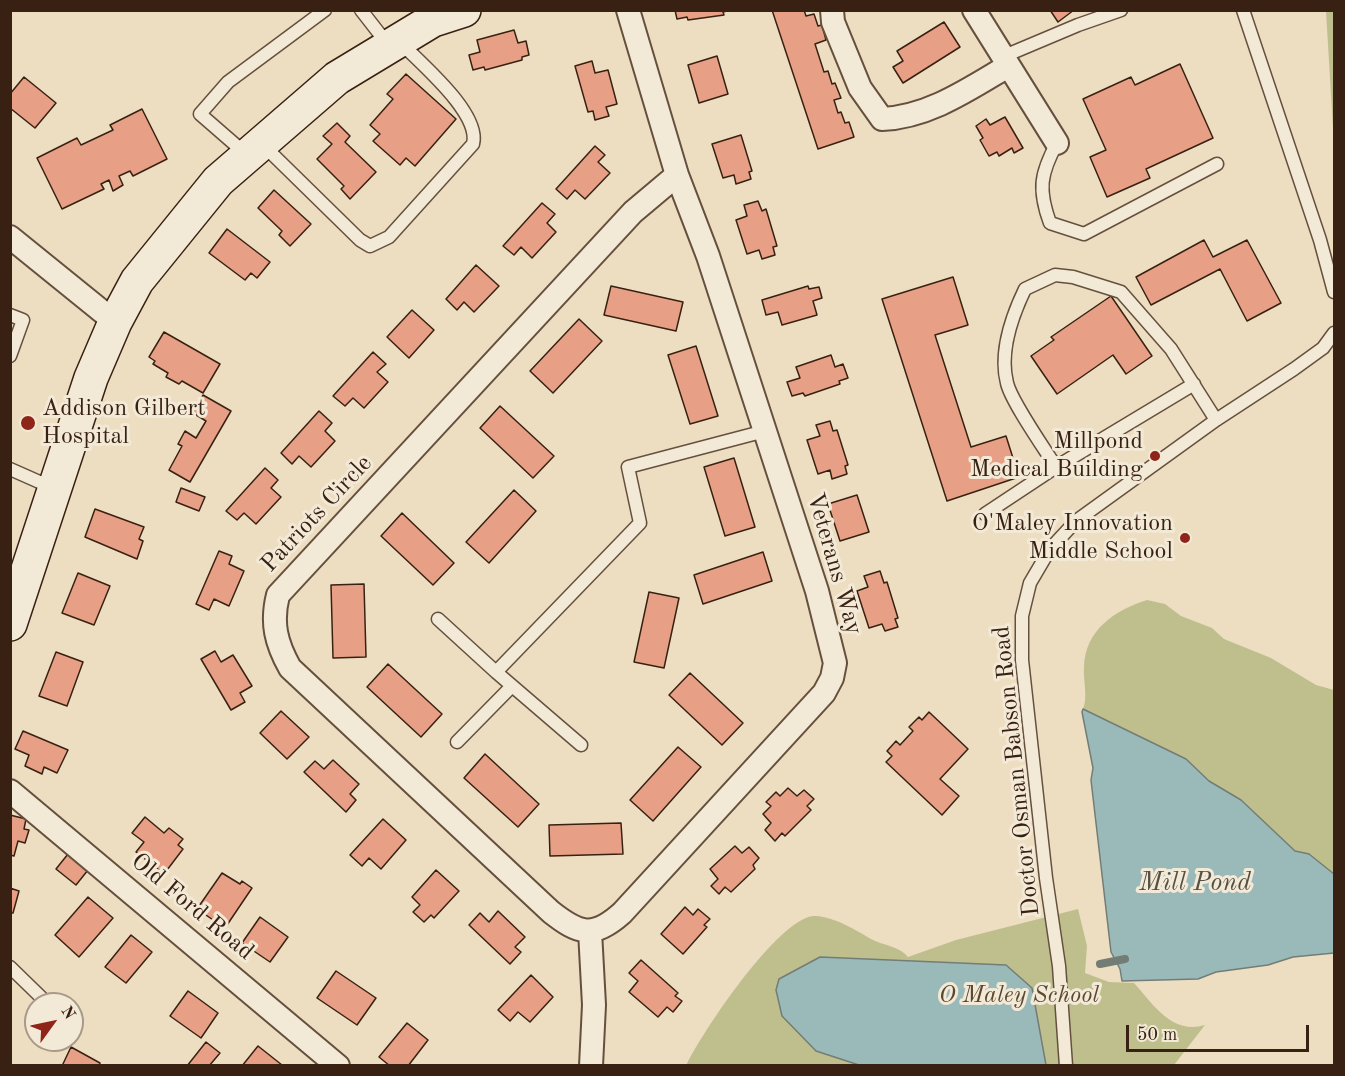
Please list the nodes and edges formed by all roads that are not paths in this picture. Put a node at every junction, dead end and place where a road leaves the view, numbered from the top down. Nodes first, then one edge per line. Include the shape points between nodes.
1 (325, 10) edge
2 (361, 10) edge
3 (464, 10) edge
4 (627, 10) edge
5 (832, 10) edge
6 (974, 10) edge
7 (1121, 10) edge
8 (1243, 10) edge
9 (394, 44) junction
10 (1005, 62) junction
11 (1057, 143) joint
12 (255, 149) junction
13 (1216, 164) dead end
14 (677, 175) junction
15 (10, 237) edge
16 (1335, 292) edge
17 (10, 315) edge
18 (115, 322) junction
19 (1335, 333) edge
20 (10, 356) edge
21 (1194, 384) junction
22 (1216, 420) junction
23 (765, 431) junction
24 (1056, 467) junction
25 (10, 469) edge
26 (54, 489) junction
27 (986, 514) dead end
28 (438, 619) dead end
29 (10, 624) edge
30 (496, 672) junction
31 (512, 686) junction
32 (457, 742) dead end
33 (581, 745) dead end
34 (10, 791) edge
35 (590, 931) junction
36 (10, 967) edge
37 (36, 992) edge
38 (338, 1065) edge
39 (591, 1065) edge
40 (1066, 1065) edge

1 - 12 lane via 228,81 200,114
2 - 9 lane
3 - 9 main road via 433,20
4 - 14 street, Veterans Way
5 - 10 street via 833,22 860,88 882,119 926,111
6 - 10 street
7 - 10 lane via 1078,25
8 - 16 lane
9 - 12 main road via 337,78
9 - 12 lane via 464,109 476,135 473,144 389,237 370,246 360,240
10 - 11 street
11 - 13 lane via 1043,174 1041,198 1050,223 1084,234
12 - 18 main road via 218,181 137,281
14 - 23 street, Veterans Way
14 - 35 street, Patriots Circle via 633,212 278,595 273,612 274,633 297,675 551,912 573,930
15 - 18 street
17 - 20 lane via 23,320
18 - 26 main road via 91,378
19 - 22 lane, Doctor Osman Babson Road via 1323,348
21 - 22 lane
21 - 24 lane
21 - 24 lane via 1171,349 1121,292 1055,275 1025,289 1007,336 1007,384
22 - 40 lane, Doctor Osman Babson Road via 1076,521 1045,558 1025,598 1022,660 1059,966
23 - 30 lane via 628,467 640,523
23 - 35 street, Veterans Way via 826,621 835,663 832,678 824,693 622,913 610,924
24 - 27 lane
25 - 26 lane
26 - 29 main road
28 - 30 lane
30 - 31 lane
31 - 32 lane
31 - 33 lane
34 - 38 street, Old Ford Road
35 - 39 street via 594,1005
36 - 37 lane

